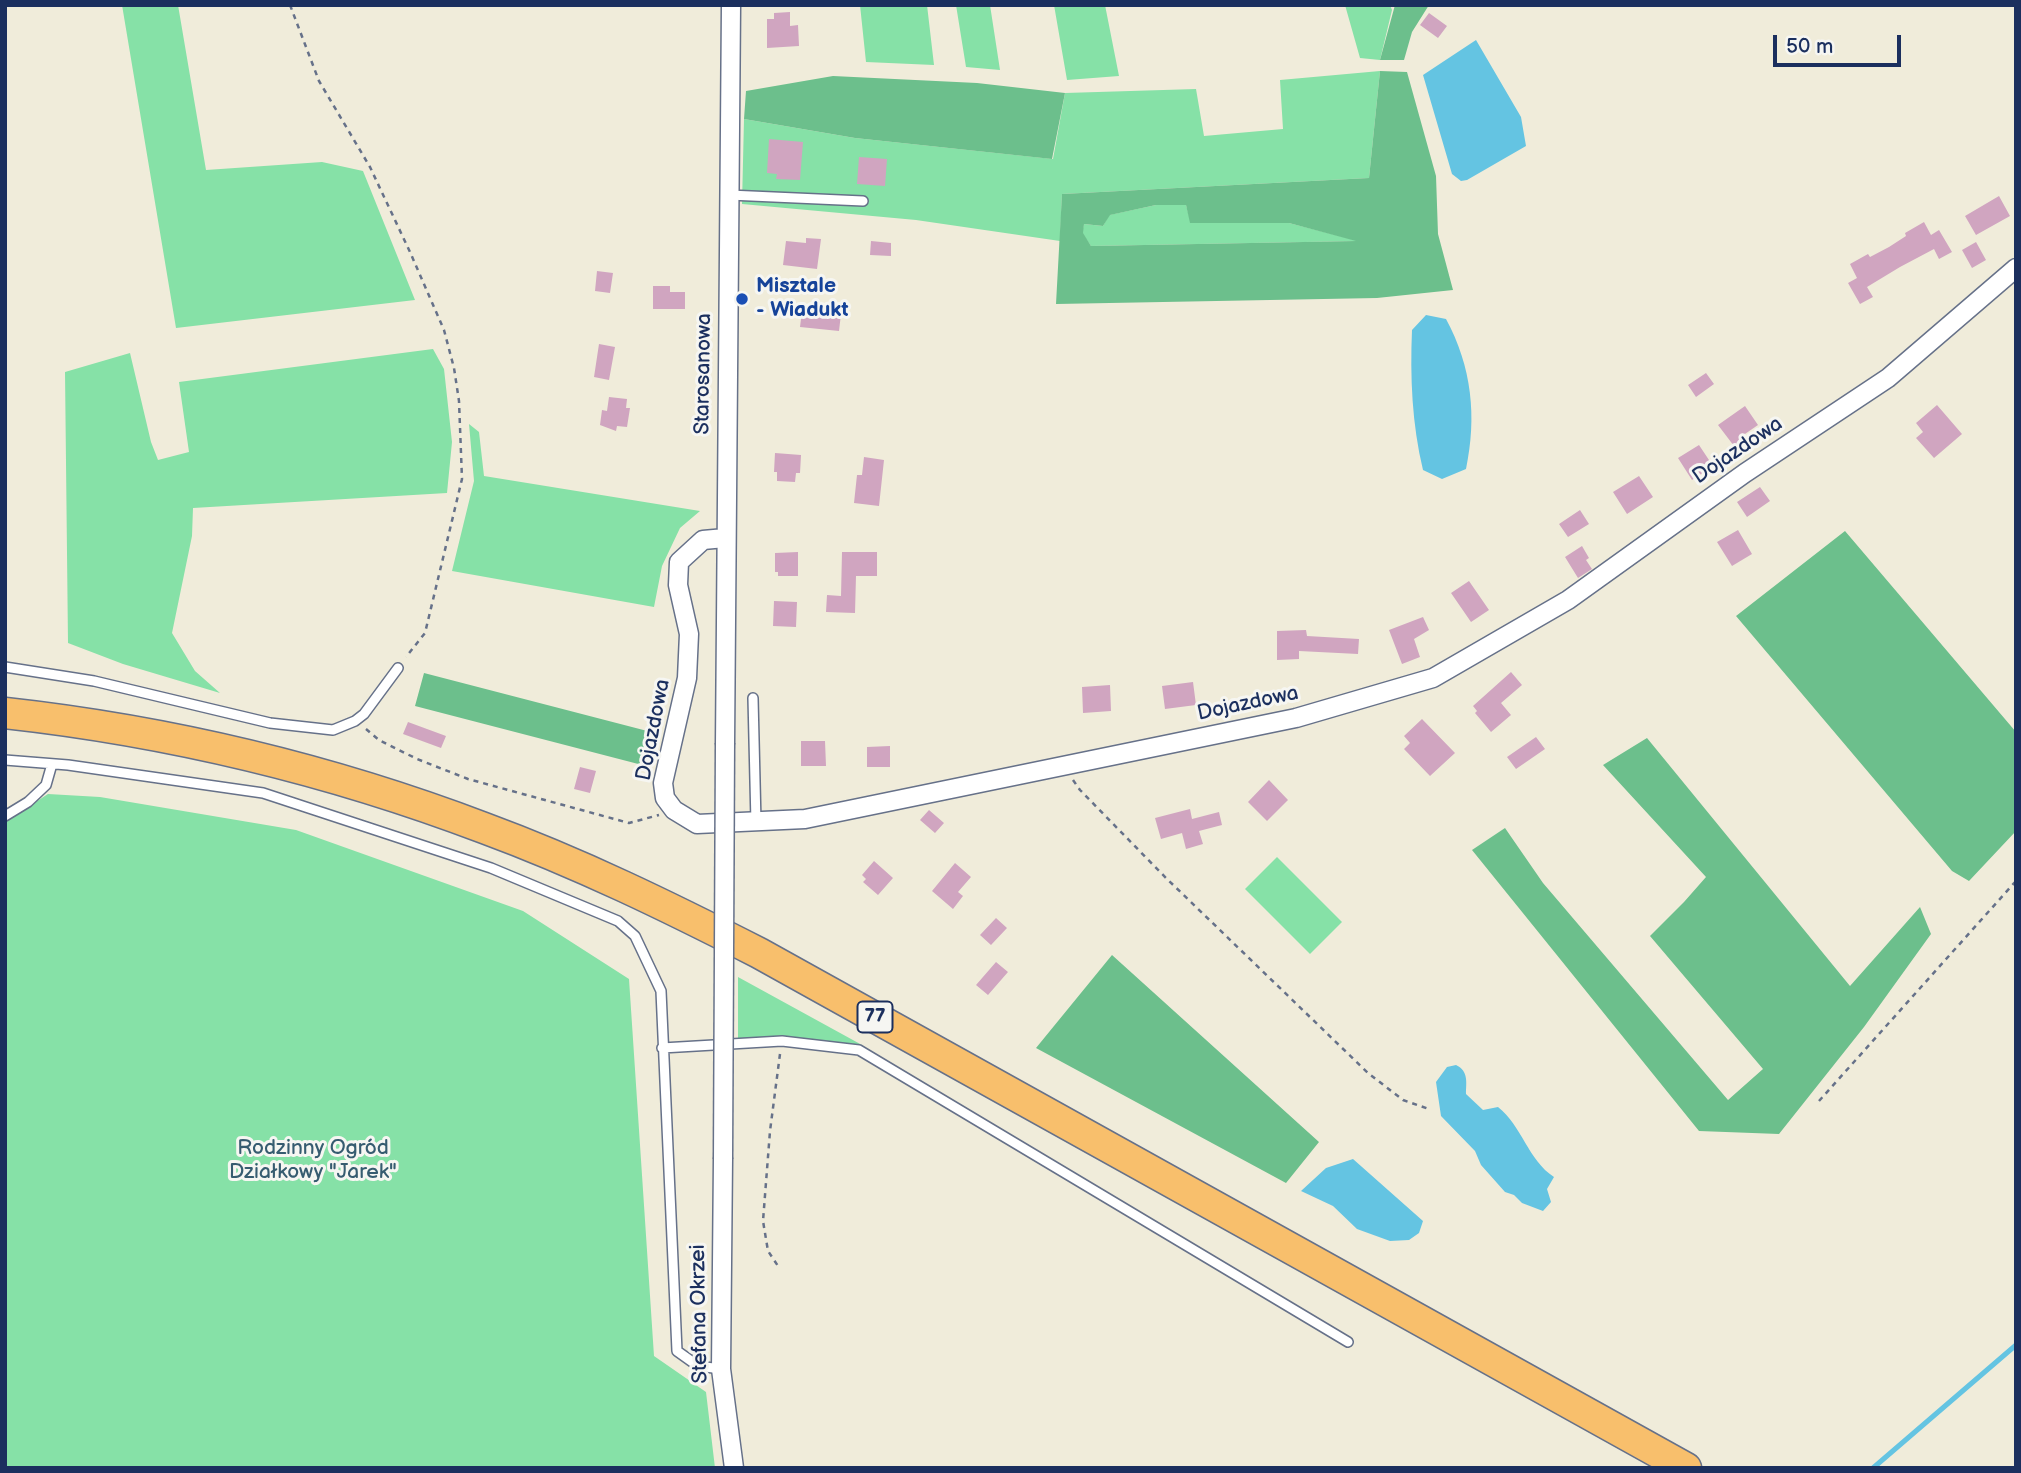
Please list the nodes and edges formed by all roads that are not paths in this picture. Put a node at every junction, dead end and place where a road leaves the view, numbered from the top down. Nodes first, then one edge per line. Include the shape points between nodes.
1 (730, 5) edge
2 (729, 195) junction
3 (863, 201) dead end
4 (2016, 268) edge
5 (725, 538) junction
6 (5, 667) edge
7 (398, 668) road end
8 (753, 698) dead end
9 (5, 713) edge
10 (725, 743) joint
11 (5, 760) edge
12 (52, 764) junction
13 (5, 817) edge
14 (755, 822) junction
15 (662, 1048) junction
16 (1348, 1342) dead end
17 (721, 1370) junction
18 (734, 1468) edge
19 (1686, 1468) edge

1 - 2 street, Starosanowa
2 - 3 lane
2 - 5 street, Starosanowa
4 - 14 street, Dojazdowa via 1888,378 1568,600 1433,678 1296,718 804,819
5 - 10 street, Starosanowa
5 - 14 street, Dojazdowa via 703,540 679,562 678,584 689,634 687,678 663,783 665,798 674,810 697,824
6 - 7 lane via 94,681 270,723 333,730 364,714
8 - 14 lane
9 - 19 main road, 77 via 125,731 288,766 483,827 578,866 759,953
10 - 17 street, Stefana Okrzei, bridge
11 - 12 lane
12 - 13 lane via 46,785
12 - 15 lane via 263,793 491,868 618,920 635,936 661,991
15 - 16 lane via 782,1041 859,1050
15 - 17 lane via 677,1351 698,1366
17 - 18 street, Stefana Okrzei

